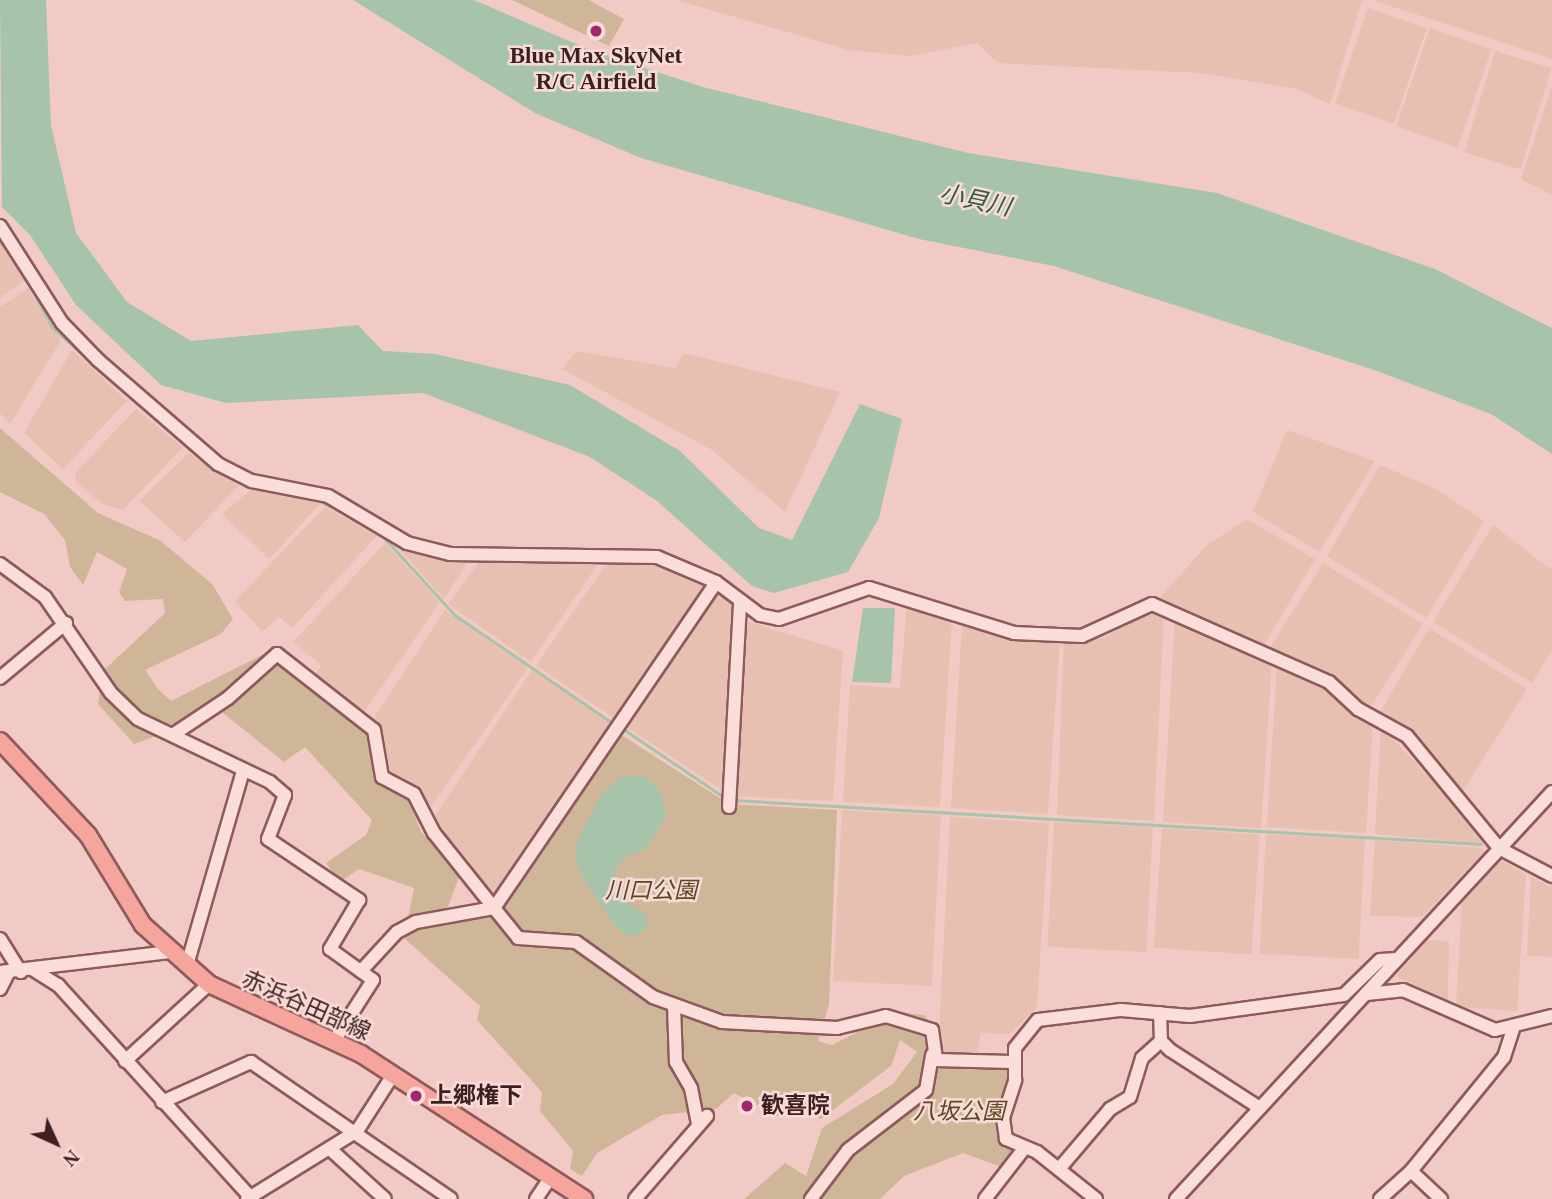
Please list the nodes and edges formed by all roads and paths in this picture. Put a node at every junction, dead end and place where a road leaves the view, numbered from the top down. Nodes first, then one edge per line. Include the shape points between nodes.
1 (0, 226) edge
2 (0, 564) edge
3 (716, 582) junction
4 (740, 603) junction
5 (66, 623) junction
6 (0, 678) edge
7 (174, 734) junction
8 (0, 741) edge
9 (243, 771) junction
10 (1552, 792) edge
11 (729, 807) dead end
12 (1499, 848) junction
13 (1552, 876) edge
14 (495, 908) junction
15 (0, 939) edge
16 (170, 952) junction
17 (1397, 959) junction
18 (187, 965) junction
19 (15, 971) edge
20 (360, 971) junction
21 (209, 984) junction
22 (0, 989) edge
23 (1364, 996) junction
24 (674, 1006) junction
25 (1160, 1013) junction
26 (1552, 1016) edge
27 (1513, 1029) junction
28 (334, 1041) junction
29 (1161, 1041) junction
30 (932, 1055) junction
31 (125, 1061) junction
32 (1011, 1062) junction
33 (393, 1075) junction
34 (162, 1102) junction
35 (1260, 1108) junction
36 (357, 1131) junction
37 (330, 1149) junction
38 (1023, 1150) junction
39 (1059, 1169) junction
40 (1411, 1171) junction
41 (551, 1177) junction
42 (250, 1198) edge
43 (385, 1199) edge
44 (451, 1199) edge
45 (536, 1199) edge
46 (584, 1199) edge
47 (635, 1199) edge
48 (811, 1199) edge
49 (985, 1199) edge
50 (1096, 1199) edge
51 (1177, 1199) edge
52 (1380, 1199) edge
53 (1441, 1199) edge

1 - 3 street via 62,323 98,360 218,464 252,481 328,496 407,543 450,554 657,557
2 - 5 street via 45,597
3 - 4 street
3 - 14 street
4 - 11 street
4 - 12 street via 779,619 869,588 1014,633 1082,636 1152,604 1329,682 1358,709 1407,736
5 - 6 street
5 - 7 street via 111,693 138,719
7 - 9 street
7 - 14 street via 228,698 277,654 374,730 382,776 414,794 434,833
8 - 16 main road, 赤浜谷田部線 via 88,835 134,912
9 - 18 street
9 - 20 street via 285,795 268,839 359,900 330,949
10 - 12 street
12 - 13 street
12 - 17 street
14 - 20 street via 416,922 397,932
14 - 24 street via 519,938 576,942
15 - 19 street
16 - 18 main road, 赤浜谷田部線
16 - 19 street
17 - 23 street
17 - 25 street via 1380,960 1344,995 1190,1016
18 - 21 main road, 赤浜谷田部線
19 - 22 street
19 - 31 street via 58,985
20 - 28 street via 373,980
21 - 28 main road, 赤浜谷田部線
21 - 31 street
23 - 27 street via 1403,990 1476,1024
23 - 35 street
24 - 30 street via 722,1022 823,1028 887,1016 932,1030
24 - 47 street via 676,1062 702,1120
25 - 29 street
25 - 32 street via 1054,1015 1021,1037
26 - 27 street
27 - 40 street via 1504,1057
28 - 33 main road, 赤浜谷田部線
29 - 35 street
29 - 39 street via 1142,1058 1130,1097 1110,1109
30 - 32 street via 936,1060
30 - 48 street via 926,1090 848,1150
31 - 34 street
32 - 38 street via 1016,1080 1004,1101 1003,1129 1013,1146
33 - 36 street
33 - 41 main road, 赤浜谷田部線
34 - 36 street via 251,1062
34 - 42 street
35 - 51 street
36 - 37 street
36 - 44 street
37 - 42 street
37 - 43 street
38 - 39 street via 1037,1152
38 - 49 street
39 - 50 street
40 - 52 street
40 - 53 street
41 - 45 street
41 - 46 main road, 赤浜谷田部線

